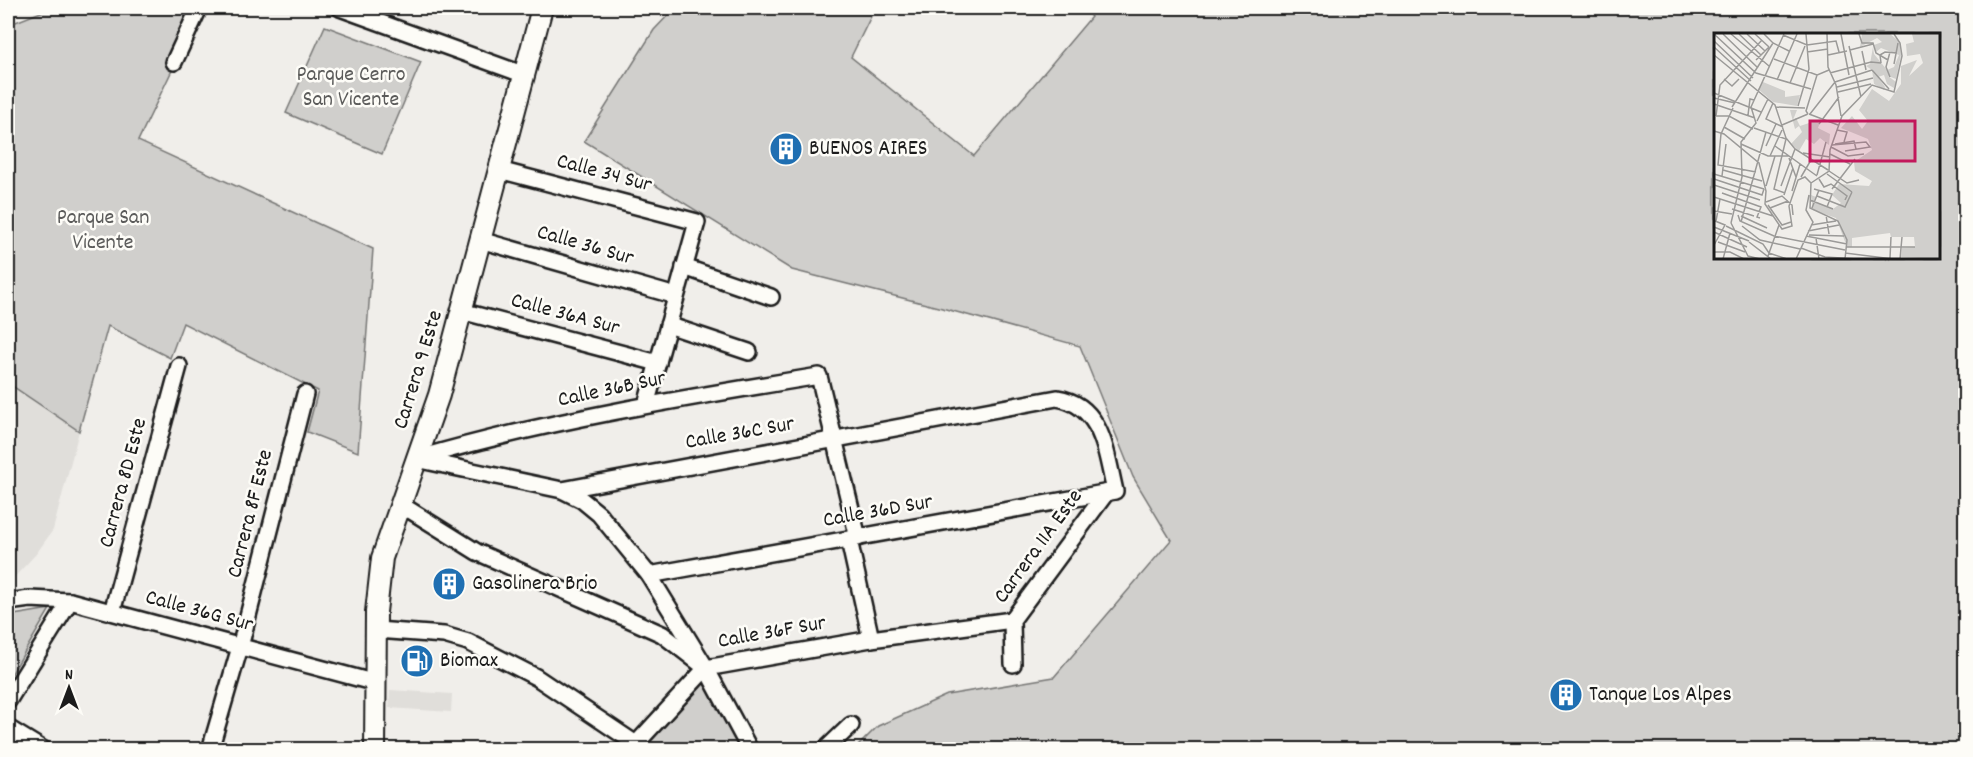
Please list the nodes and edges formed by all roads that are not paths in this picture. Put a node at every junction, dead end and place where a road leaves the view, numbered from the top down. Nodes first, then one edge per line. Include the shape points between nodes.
1 (199, 8) edge
2 (340, 8) edge
3 (542, 8) edge
4 (174, 62) dead end
5 (525, 75) junction
6 (499, 170) junction
7 (480, 240) junction
8 (684, 267) junction
9 (676, 296) junction
10 (771, 297) dead end
11 (461, 311) junction
12 (668, 325) junction
13 (749, 352) dead end
14 (658, 363) junction
15 (179, 366) dead end
16 (305, 394) dead end
17 (646, 405) junction
18 (834, 439) junction
19 (416, 459) junction
20 (562, 490) junction
21 (1110, 492) junction
22 (400, 504) junction
23 (854, 539) junction
24 (649, 575) junction
25 (70, 601) junction
26 (8, 602) edge
27 (112, 612) junction
28 (1012, 620) junction
29 (376, 630) junction
30 (871, 639) junction
31 (240, 647) junction
32 (1012, 664) dead end
33 (706, 668) junction
34 (376, 683) junction
35 (8, 701) edge
36 (851, 725) dead end
37 (9, 733) edge
38 (640, 747) edge
39 (44, 750) edge
40 (210, 750) edge
41 (375, 750) edge
42 (750, 750) edge
43 (825, 750) edge

1 - 4 street
2 - 5 street
3 - 5 main road, Carrera 9 Este
5 - 6 main road, Carrera 9 Este
6 - 7 main road, Carrera 9 Este
6 - 8 street, Calle 34 Sur via 697,222
7 - 9 street, Calle 36 Sur
7 - 11 main road, Carrera 9 Este
8 - 9 street
8 - 10 street
9 - 12 street
11 - 14 street, Calle 36A Sur
11 - 19 main road, Carrera 9 Este via 439,394
12 - 13 street
12 - 14 street
14 - 17 street
15 - 27 street, Carrera 8D Este
16 - 31 street, Carrera 8F Este
17 - 18 street, Calle 36B Sur via 819,376
17 - 19 street, Calle 36B Sur
18 - 20 street, Calle 36C Sur
18 - 21 street, Calle 36C Sur via 1049,398 1073,402 1096,423
18 - 23 street
19 - 20 street, Calle 36C Sur
19 - 22 main road, Carrera 9 Este
20 - 24 street via 599,514
21 - 23 street, Calle 36D Sur
21 - 28 street, Carrera 11A Este
22 - 29 main road, Carrera 9 Este via 382,558
22 - 33 street, Calle 36F Sur via 477,552 662,634
23 - 24 street, Calle 36D Sur
23 - 30 street
24 - 33 street
25 - 26 street, Calle 36G Sur via 30,598
25 - 27 street, Calle 36G Sur
25 - 35 street
27 - 31 street, Calle 36G Sur
28 - 30 street, Calle 36F Sur
28 - 32 street, Carrera 11A Este
29 - 34 main road, Carrera 9 Este
29 - 38 street via 444,635 468,642 536,677
30 - 33 street, Calle 36F Sur
31 - 34 street, Calle 36G Sur
31 - 40 street, Carrera 8F Este
33 - 38 street
33 - 42 street
34 - 41 main road, Carrera 9 Este
36 - 43 street
37 - 39 street

